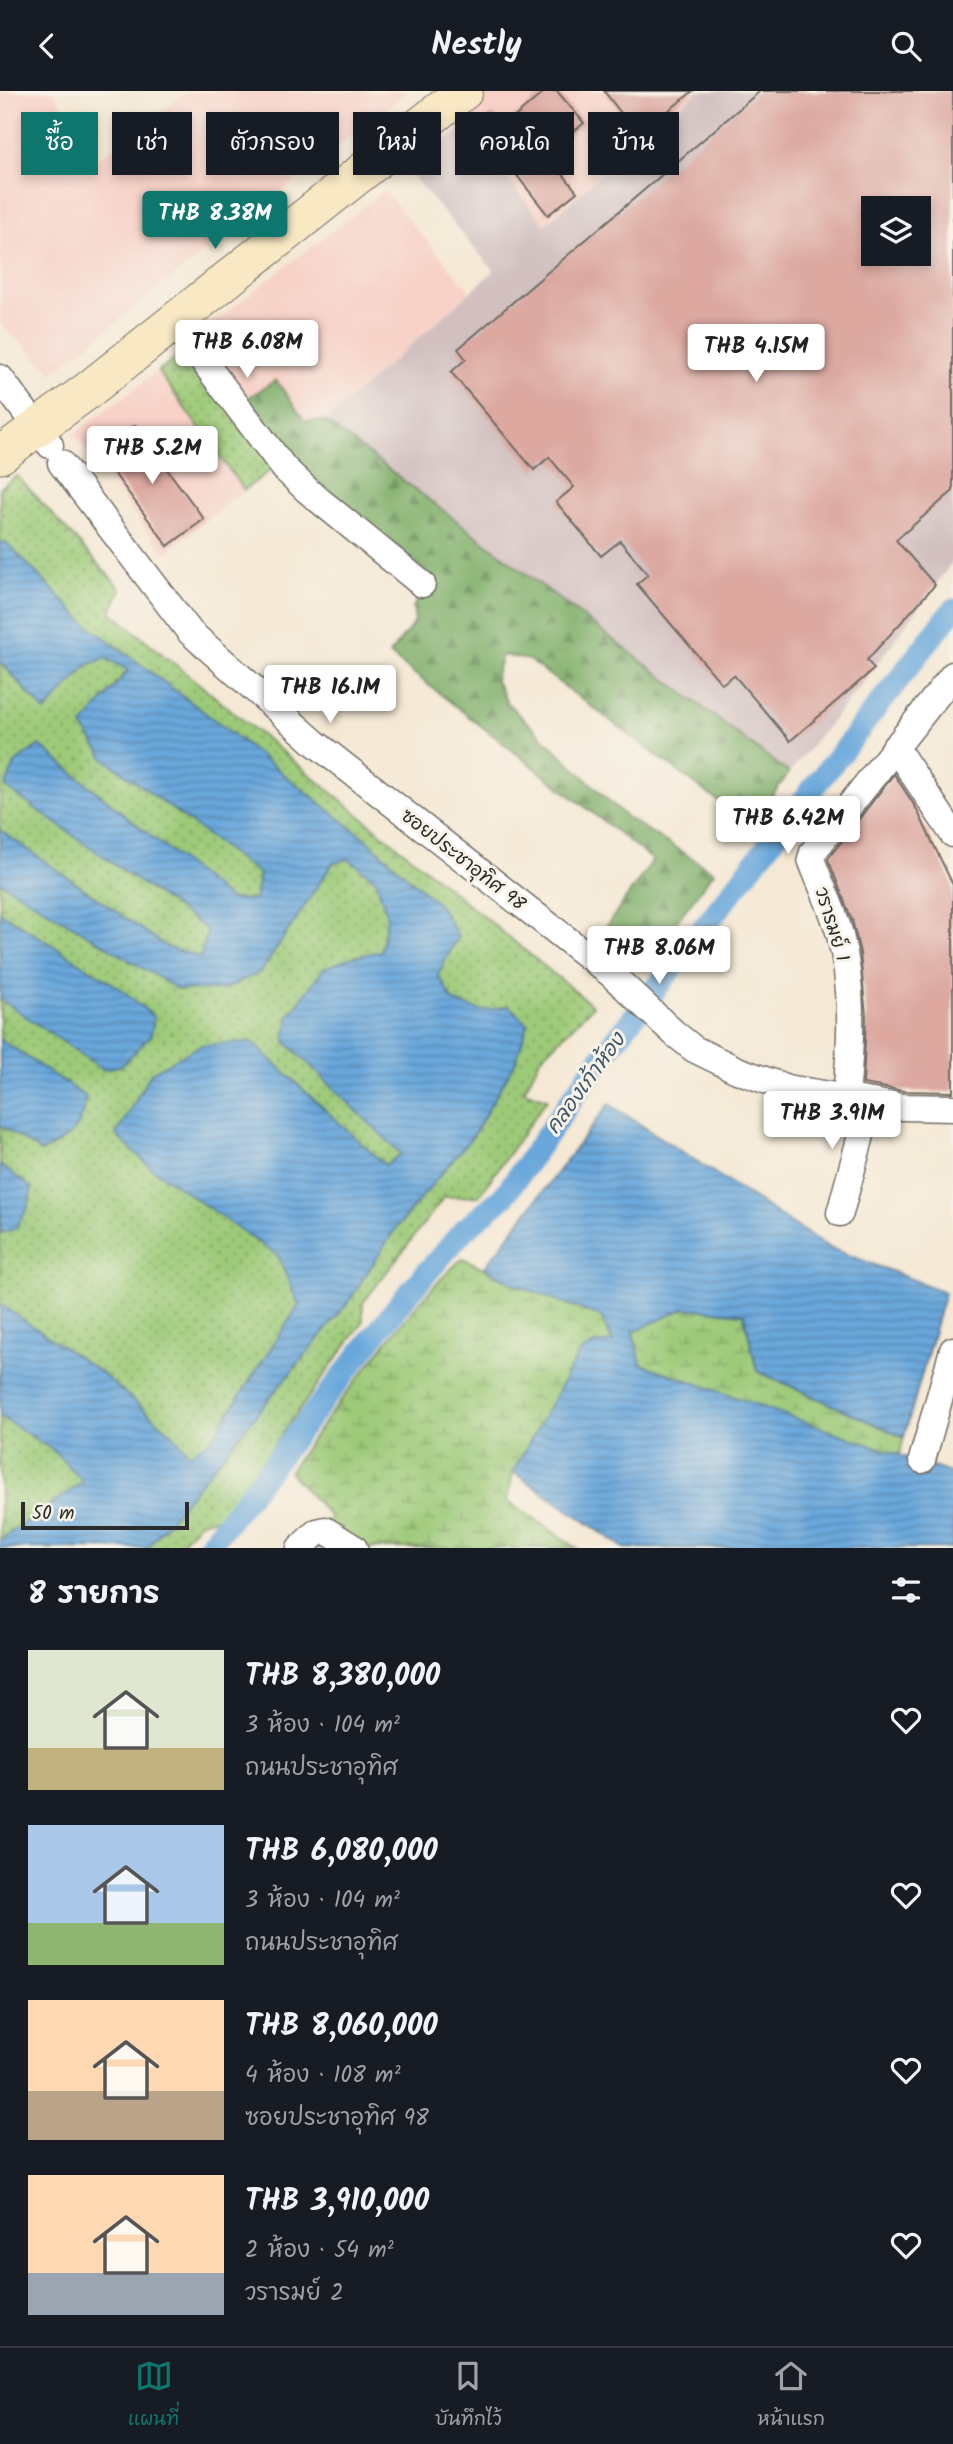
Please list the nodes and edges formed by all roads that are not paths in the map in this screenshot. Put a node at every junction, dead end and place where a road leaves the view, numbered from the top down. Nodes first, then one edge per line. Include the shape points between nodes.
1 (464, 91) edge
2 (173, 321) junction
3 (0, 378) edge
4 (49, 445) junction
5 (0, 455) edge
6 (422, 584) dead end
7 (953, 675) edge
8 (895, 747) junction
9 (953, 834) edge
10 (858, 1099) junction
11 (953, 1108) edge
12 (840, 1213) dead end
13 (953, 1350) edge
14 (922, 1460) dead end
15 (300, 1548) edge
16 (354, 1548) edge

1 - 2 main road
2 - 4 main road via 87,391
2 - 6 street via 284,468
3 - 4 street, ซอยประชาอุทิศ 98
4 - 5 main road
4 - 10 street, ซอยประชาอุทิศ 98 via 190,632 315,743 611,974 694,1049 787,1089
7 - 8 street, วรารมย์ 1
8 - 9 street
8 - 10 street, วรารมย์ 1 via 811,859 836,923 848,973
10 - 11 street, ซอยประชาอุทิศ 98 via 903,1107
10 - 12 street
13 - 14 street
15 - 16 street via 325,1530

